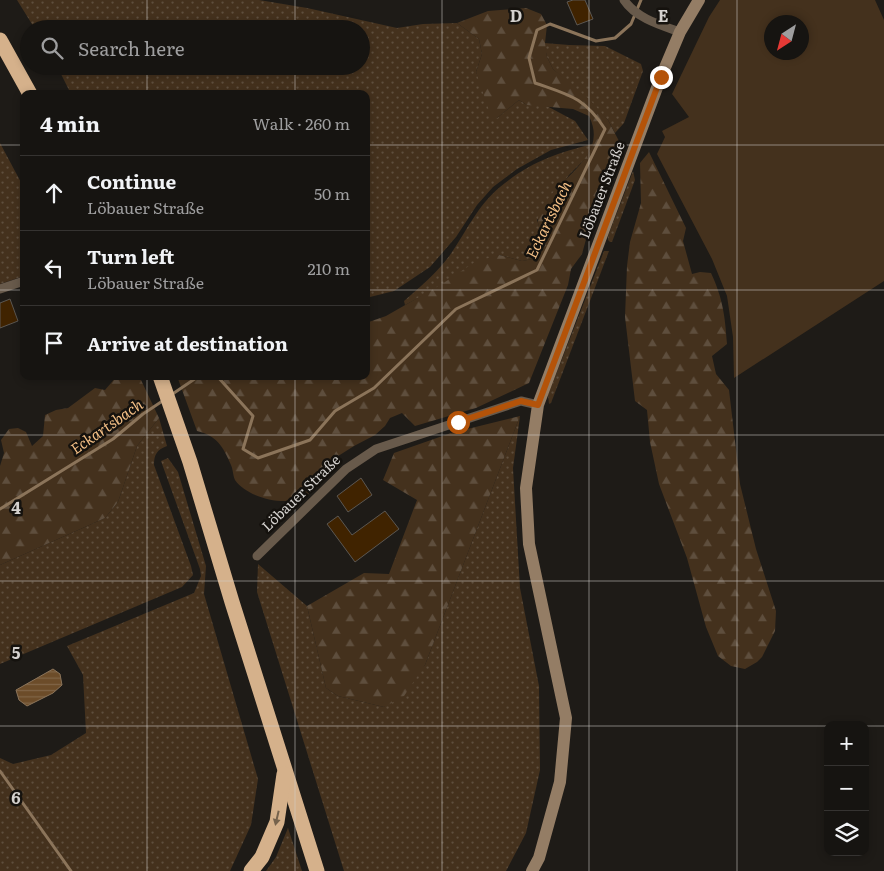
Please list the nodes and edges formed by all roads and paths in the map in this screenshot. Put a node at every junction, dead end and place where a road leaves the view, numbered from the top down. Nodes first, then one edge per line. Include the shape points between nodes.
1 (699, 0) edge
2 (625, 2) edge
3 (680, 32) junction
4 (0, 40) edge
5 (28, 90) edge
6 (20, 282) edge
7 (0, 289) edge
8 (161, 380) edge
9 (539, 400) junction
10 (257, 556) dead end
11 (284, 770) junction
12 (251, 871) edge
13 (317, 871) edge
14 (532, 871) edge

1 - 3 main road, Löbauer Straße
2 - 3 street via 646,19
3 - 9 main road, Löbauer Straße
4 - 5 highway
6 - 7 street
8 - 11 highway via 190,462
9 - 10 street, Löbauer Straße via 521,401 376,449 346,469
9 - 14 main road via 526,488 529,544 566,718 560,782 539,858
11 -> 12 highway via 277,822 262,857
11 - 13 highway

